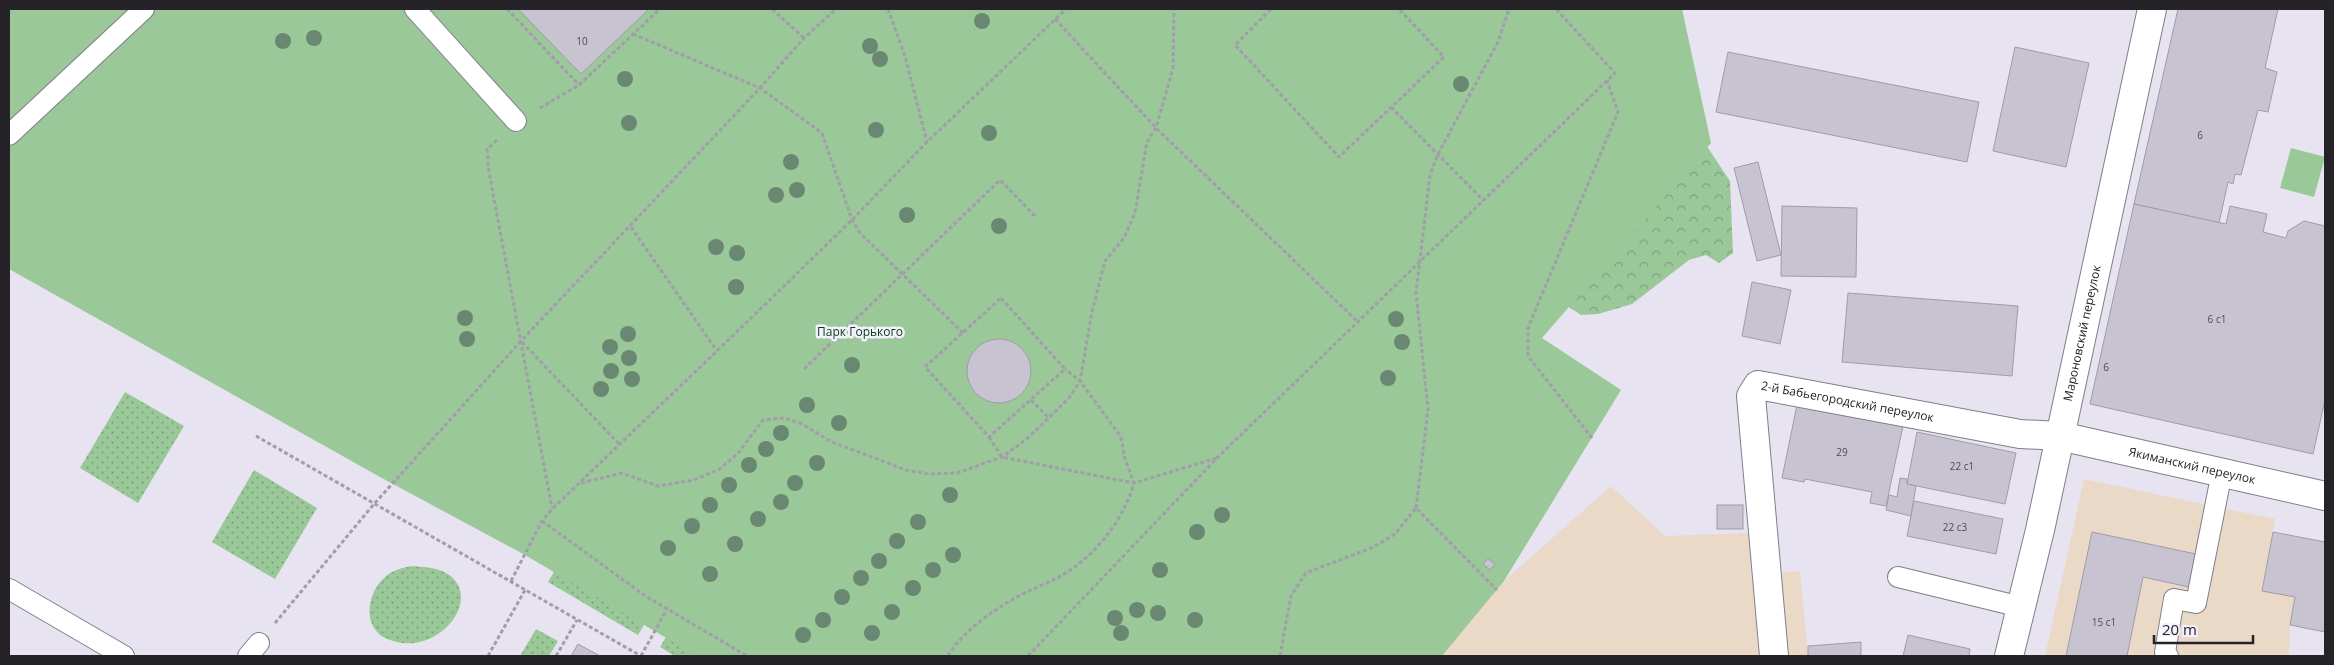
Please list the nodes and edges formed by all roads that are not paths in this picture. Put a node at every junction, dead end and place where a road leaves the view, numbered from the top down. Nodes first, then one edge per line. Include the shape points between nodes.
1 (144, 9) edge
2 (415, 9) edge
3 (2152, 9) edge
4 (516, 121) road end
5 (9, 135) edge
6 (2060, 436) junction
7 (2222, 472) junction
8 (2325, 495) edge
9 (1898, 577) dead end
10 (9, 589) edge
11 (2021, 607) junction
12 (124, 656) edge
13 (1774, 656) edge
14 (2008, 656) edge
15 (2168, 656) edge

1 - 5 lane
2 - 4 lane
3 - 6 street, Мароновский переулок
6 - 7 street, Якиманский переулок
6 - 11 street, Мароновский переулок
6 - 13 street, 2-й Бабьегородский переулок via 2020,434 1758,385 1751,396
7 - 8 street, Якиманский переулок
7 - 15 lane via 2196,603 2174,599 2165,652
9 - 11 lane
10 - 12 lane
11 - 14 street, Мароновский переулок

